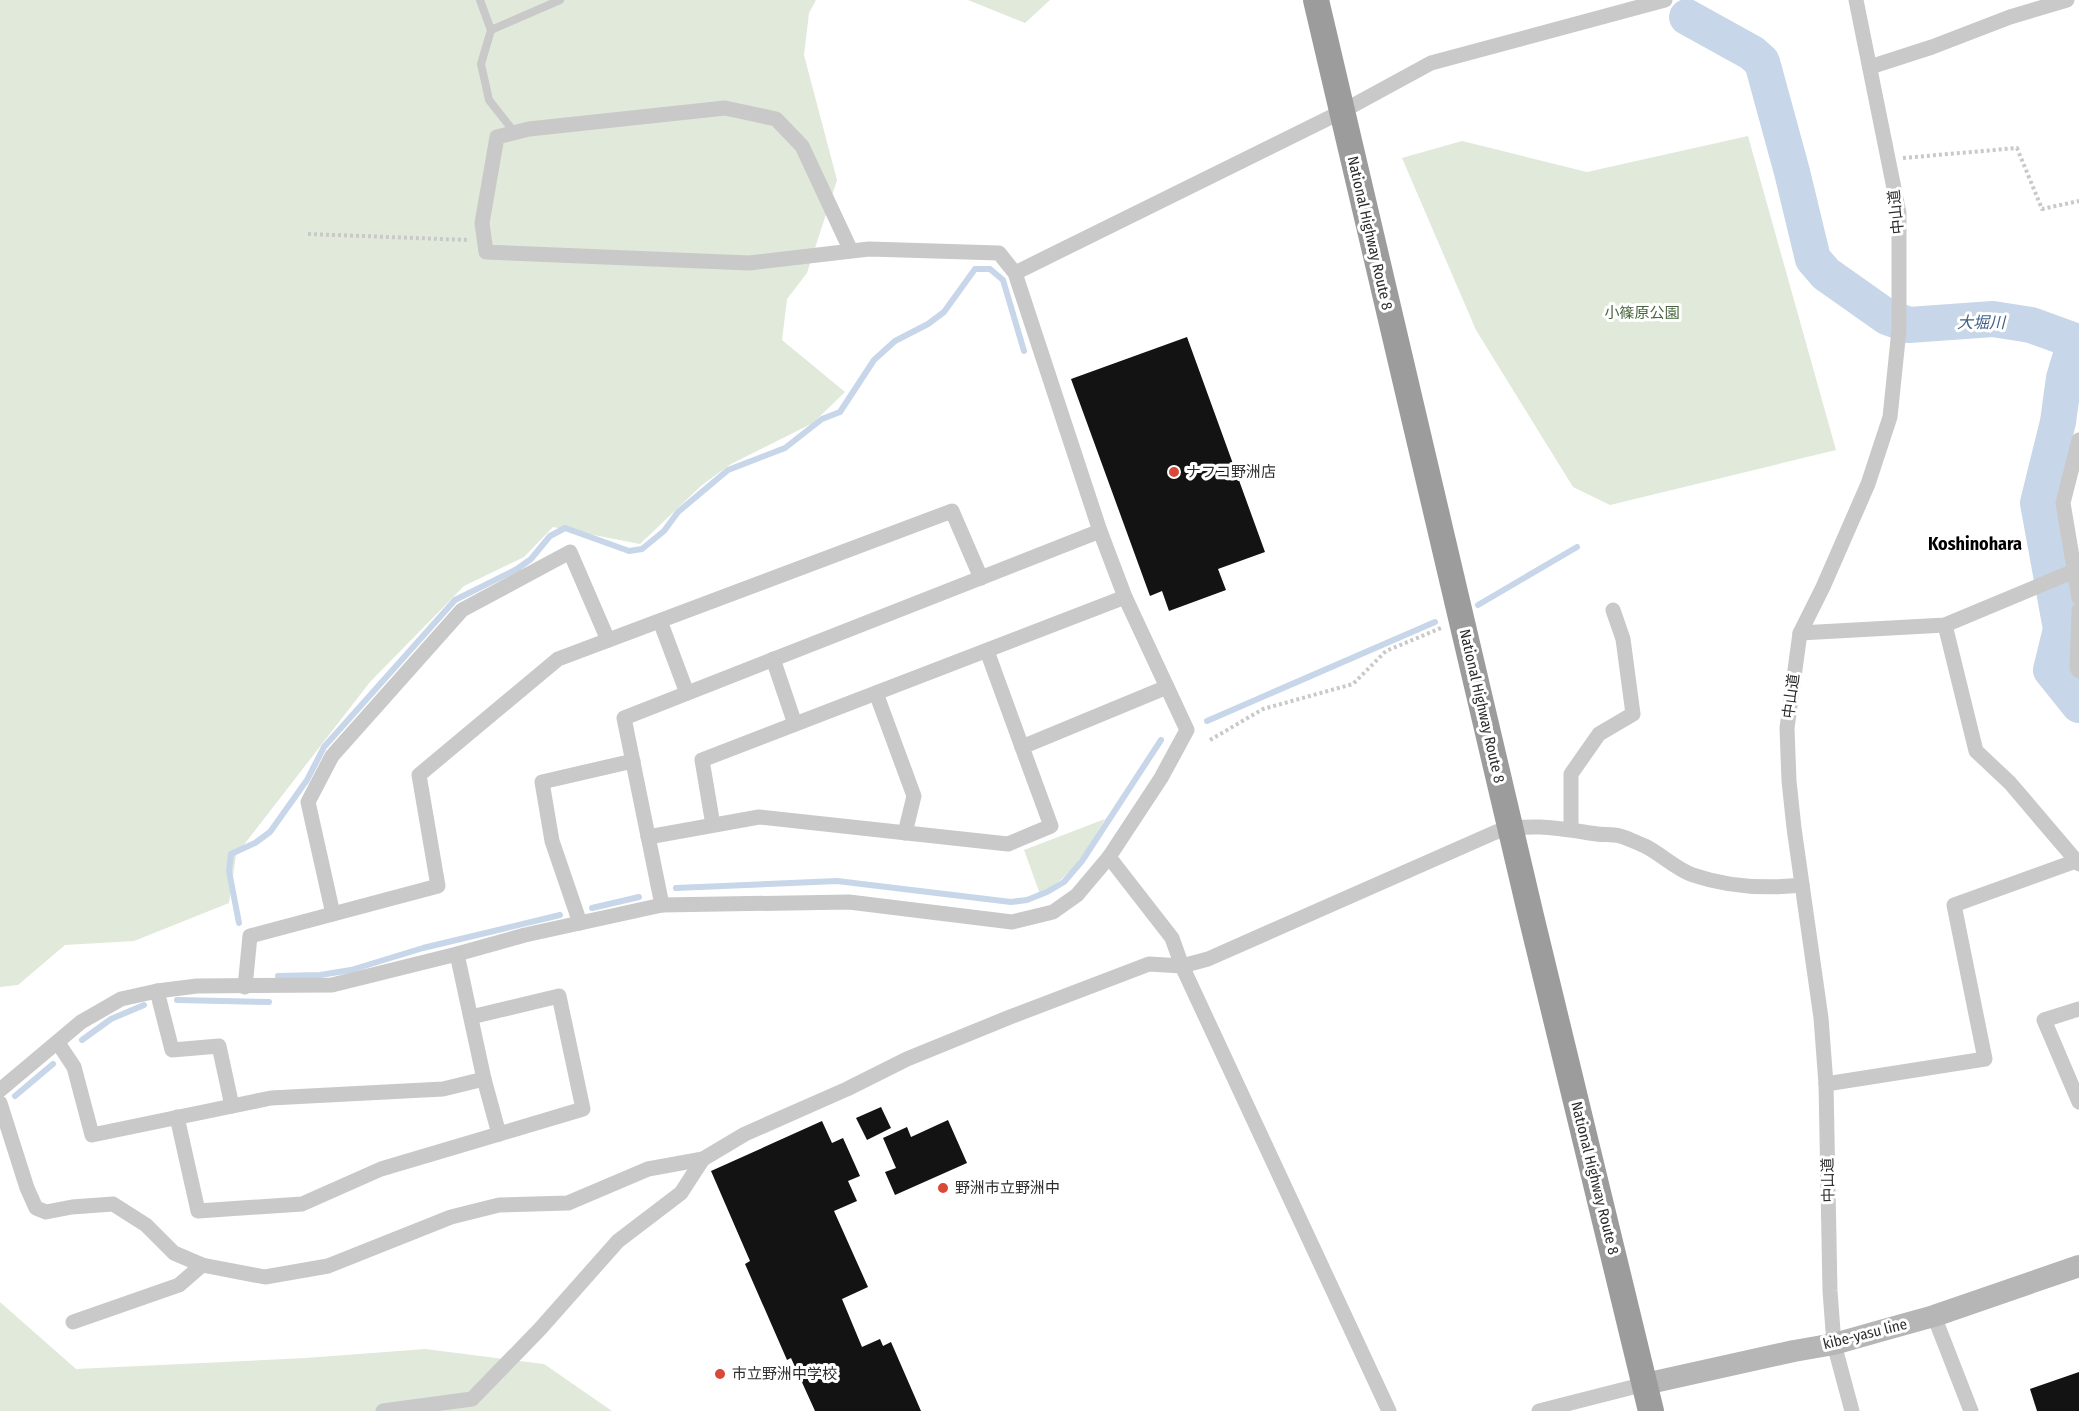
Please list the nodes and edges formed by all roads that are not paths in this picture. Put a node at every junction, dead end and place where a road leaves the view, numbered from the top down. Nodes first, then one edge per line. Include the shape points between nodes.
1 (480, 0) edge
2 (560, 0) edge
3 (1316, 0) edge
4 (1665, 0) edge
5 (1856, 0) edge
6 (2067, 0) edge
7 (1645, 2) edge
8 (492, 30) junction
9 (1870, 67) junction
10 (1341, 112) junction
11 (515, 133) junction
12 (851, 251) junction
13 (1015, 273) junction
14 (2079, 440) edge
15 (1100, 531) junction
16 (2073, 572) edge
17 (981, 578) junction
18 (1125, 597) junction
19 (2079, 598) edge
20 (1613, 610) dead end
21 (2079, 610) edge
22 (660, 621) junction
23 (1945, 625) junction
24 (1800, 633) junction
25 (608, 640) junction
26 (987, 651) junction
27 (773, 659) junction
28 (2079, 671) edge
29 (1167, 687) junction
30 (687, 693) junction
31 (876, 693) junction
32 (795, 724) junction
33 (1022, 747) junction
34 (633, 761) junction
35 (713, 825) junction
36 (1510, 828) junction
37 (1571, 829) junction
38 (904, 833) junction
39 (648, 837) junction
40 (1109, 857) junction
41 (2077, 862) edge
42 (1802, 885) junction
43 (662, 905) junction
44 (333, 914) junction
45 (580, 923) junction
46 (457, 954) junction
47 (1182, 966) junction
48 (245, 987) junction
49 (157, 991) junction
50 (2079, 1009) edge
51 (471, 1017) junction
52 (58, 1043) junction
53 (484, 1079) junction
54 (1826, 1084) junction
55 (0, 1090) edge
56 (2079, 1102) edge
57 (0, 1103) edge
58 (232, 1106) junction
59 (177, 1117) junction
60 (499, 1134) junction
61 (703, 1159) junction
62 (202, 1265) junction
63 (2079, 1266) edge
64 (1934, 1316) junction
65 (73, 1322) dead end
66 (1834, 1344) junction
67 (1645, 1384) junction
68 (383, 1411) edge
69 (1389, 1411) edge
70 (1539, 1411) edge
71 (1651, 1411) edge
72 (1852, 1411) edge
73 (1971, 1411) edge

1 - 8 lane
2 - 8 lane
3 - 10 highway, National Highway Route 8
4 - 7 street
5 - 9 street, 中山道
6 - 9 street
7 - 10 street via 1431,63
8 - 11 lane via 481,64 489,99
9 - 24 street, 中山道 via 1899,213 1900,315 1890,417 1868,484
10 - 13 street
10 - 36 highway, National Highway Route 8
11 - 12 street via 725,108 776,119 802,147
11 - 12 street via 496,137 482,223 486,252 749,263
12 - 13 street via 999,253
13 - 15 street
14 - 16 street via 2063,503
15 - 17 street
15 - 18 street
16 - 19 street
16 - 23 street
17 - 22 street via 952,511
17 - 27 street
18 - 26 street
18 - 29 street
20 - 37 street via 1623,639 1633,714 1599,734 1571,774
21 - 28 street
22 - 25 street
22 - 30 street
23 - 24 street
23 - 41 street via 1976,751 2010,783
24 - 42 street, 中山道 via 1787,728 1789,781
25 - 44 street via 558,659 419,775 438,886
25 - 44 street via 570,552 462,610 332,756 308,802
26 - 31 street
26 - 33 street
27 - 30 street
27 - 32 street
29 - 33 street
29 - 40 street via 1187,730
30 - 34 street via 624,718
31 - 32 street
31 - 38 street via 914,796
32 - 35 street via 702,760
33 - 38 street via 1051,826 1008,844
34 - 39 street
34 - 45 street via 542,782 552,842
35 - 38 street via 759,817
35 - 39 street
36 - 37 street
36 - 47 street via 1208,959
36 - 67 highway, National Highway Route 8
37 - 42 street via 1620,836 1700,877 1767,888
39 - 43 street
40 - 43 street via 1077,895 1053,912 1012,922 849,902
40 - 47 street via 1172,938
41 - 54 street via 1954,905 1985,1059
42 - 54 street, 中山道
43 - 45 street
44 - 48 street via 250,936
45 - 46 street
46 - 48 street via 332,985
46 - 51 street
47 - 61 street via 1149,964 1010,1017 907,1059 745,1134
47 - 69 street
48 - 49 street via 197,986
49 - 52 street via 121,999 81,1022
49 - 58 street via 172,1050 219,1046
50 - 56 street via 2044,1020
51 - 53 street
51 - 60 street via 559,996 584,1109
52 - 55 street
52 - 59 street via 74,1067 92,1135
53 - 58 street via 443,1089 271,1098
53 - 60 street
54 - 66 street, 中山道
57 - 62 street via 36,1208 46,1212 113,1204 146,1225 174,1253
58 - 59 street
59 - 60 street via 198,1211 302,1204 381,1169
61 - 62 street via 648,1169 568,1203 499,1205 450,1217 328,1266 265,1277
61 - 68 street via 681,1193 618,1241 472,1399
62 - 65 street via 179,1285
63 - 64 main road, kibe-yasu line
64 - 66 main road, kibe-yasu line
64 - 73 street
66 - 67 main road, kibe-yasu line
66 - 72 street, 中山道
67 - 70 street
67 - 71 highway, National Highway Route 8

